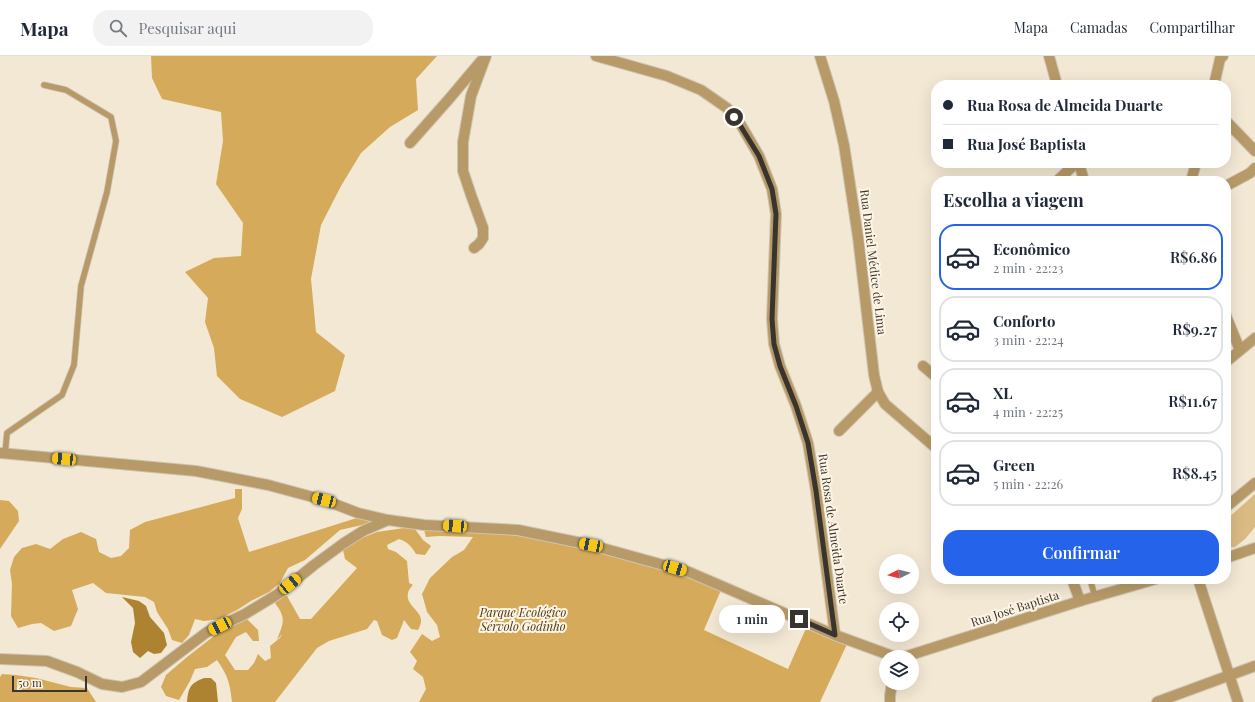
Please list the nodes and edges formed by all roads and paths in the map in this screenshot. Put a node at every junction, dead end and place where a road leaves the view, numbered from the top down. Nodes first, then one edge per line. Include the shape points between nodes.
1 (486, 56) edge
2 (596, 56) edge
3 (820, 56) edge
4 (1049, 56) edge
5 (1220, 57) edge
6 (1056, 80) edge
7 (1215, 80) edge
8 (44, 85) dead end
9 (1231, 126) edge
10 (410, 143) dead end
11 (1255, 151) edge
12 (1071, 168) edge
13 (1255, 168) edge
14 (1063, 176) edge
15 (1231, 183) edge
16 (474, 248) dead end
17 (1231, 328) edge
18 (1255, 338) edge
19 (1240, 350) junction
20 (1231, 358) edge
21 (923, 366) dead end
22 (931, 373) edge
23 (878, 392) junction
24 (840, 431) dead end
25 (931, 444) edge
26 (2, 454) edge
27 (1255, 483) edge
28 (1231, 503) edge
29 (388, 520) junction
30 (1255, 548) edge
31 (1231, 556) edge
32 (1074, 584) edge
33 (1091, 584) edge
34 (1139, 584) edge
35 (1200, 584) edge
36 (1095, 597) junction
37 (1080, 601) junction
38 (835, 635) junction
39 (879, 651) edge
40 (919, 652) edge
41 (0, 659) edge
42 (1255, 666) edge
43 (1230, 675) junction
44 (891, 690) edge
45 (890, 702) edge
46 (1157, 702) edge
47 (1238, 702) edge

1 - 10 street
1 - 16 street via 471,96 463,142 464,170 483,228 483,238
2 - 38 street, Rua Rosa de Almeida Duarte via 667,76 701,90 726,108 759,156 772,189 776,214 772,319 774,344 808,443
3 - 23 street, Rua Daniel Médice de Lima via 844,145
4 - 6 street
5 - 7 street
8 - 26 lane via 66,90 111,117 116,141 107,192 81,286 74,365 62,395 7,433
9 - 11 street
12 - 14 street
13 - 15 street
17 - 19 street
18 - 19 street
19 - 20 street
21 - 22 street
23 - 24 street
23 - 25 street, Rua Daniel Médice de Lima via 885,404
26 - 29 street via 196,471 268,485
27 - 28 street
29 - 38 street via 424,525 518,530 591,545 689,572
29 - 41 street via 344,543 278,594 245,614 207,632 141,682 122,687 102,684 47,661
30 - 31 street
32 - 37 street
33 - 36 lane
34 - 36 street, Rua José Baptista
35 - 43 street
36 - 37 street, Rua José Baptista
37 - 40 street, Rua José Baptista
38 - 39 street
42 - 43 street
43 - 46 street
43 - 47 street
44 - 45 street

